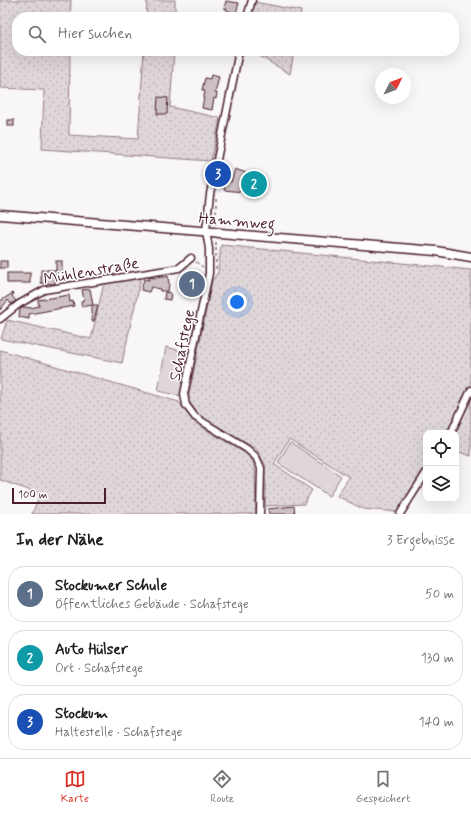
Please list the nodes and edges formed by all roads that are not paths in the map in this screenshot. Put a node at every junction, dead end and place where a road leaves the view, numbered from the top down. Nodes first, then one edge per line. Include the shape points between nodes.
1 (252, 0) edge
2 (248, 12) edge
3 (238, 56) edge
4 (0, 215) edge
5 (213, 232) junction
6 (471, 257) edge
7 (191, 258) road end
8 (0, 318) edge
9 (471, 390) edge
10 (452, 430) edge
11 (423, 478) edge
12 (260, 514) edge
13 (400, 514) edge

1 - 2 street
3 - 5 street, Schafstege via 210,194
4 - 5 main road, Hammweg
5 - 6 main road, Hammweg via 436,251
5 - 12 street, Schafstege via 209,249 209,272 184,394 186,405 195,417 256,457 261,468
7 - 8 street, Mühlenstraße via 179,268 44,290
9 - 10 street
11 - 13 street

